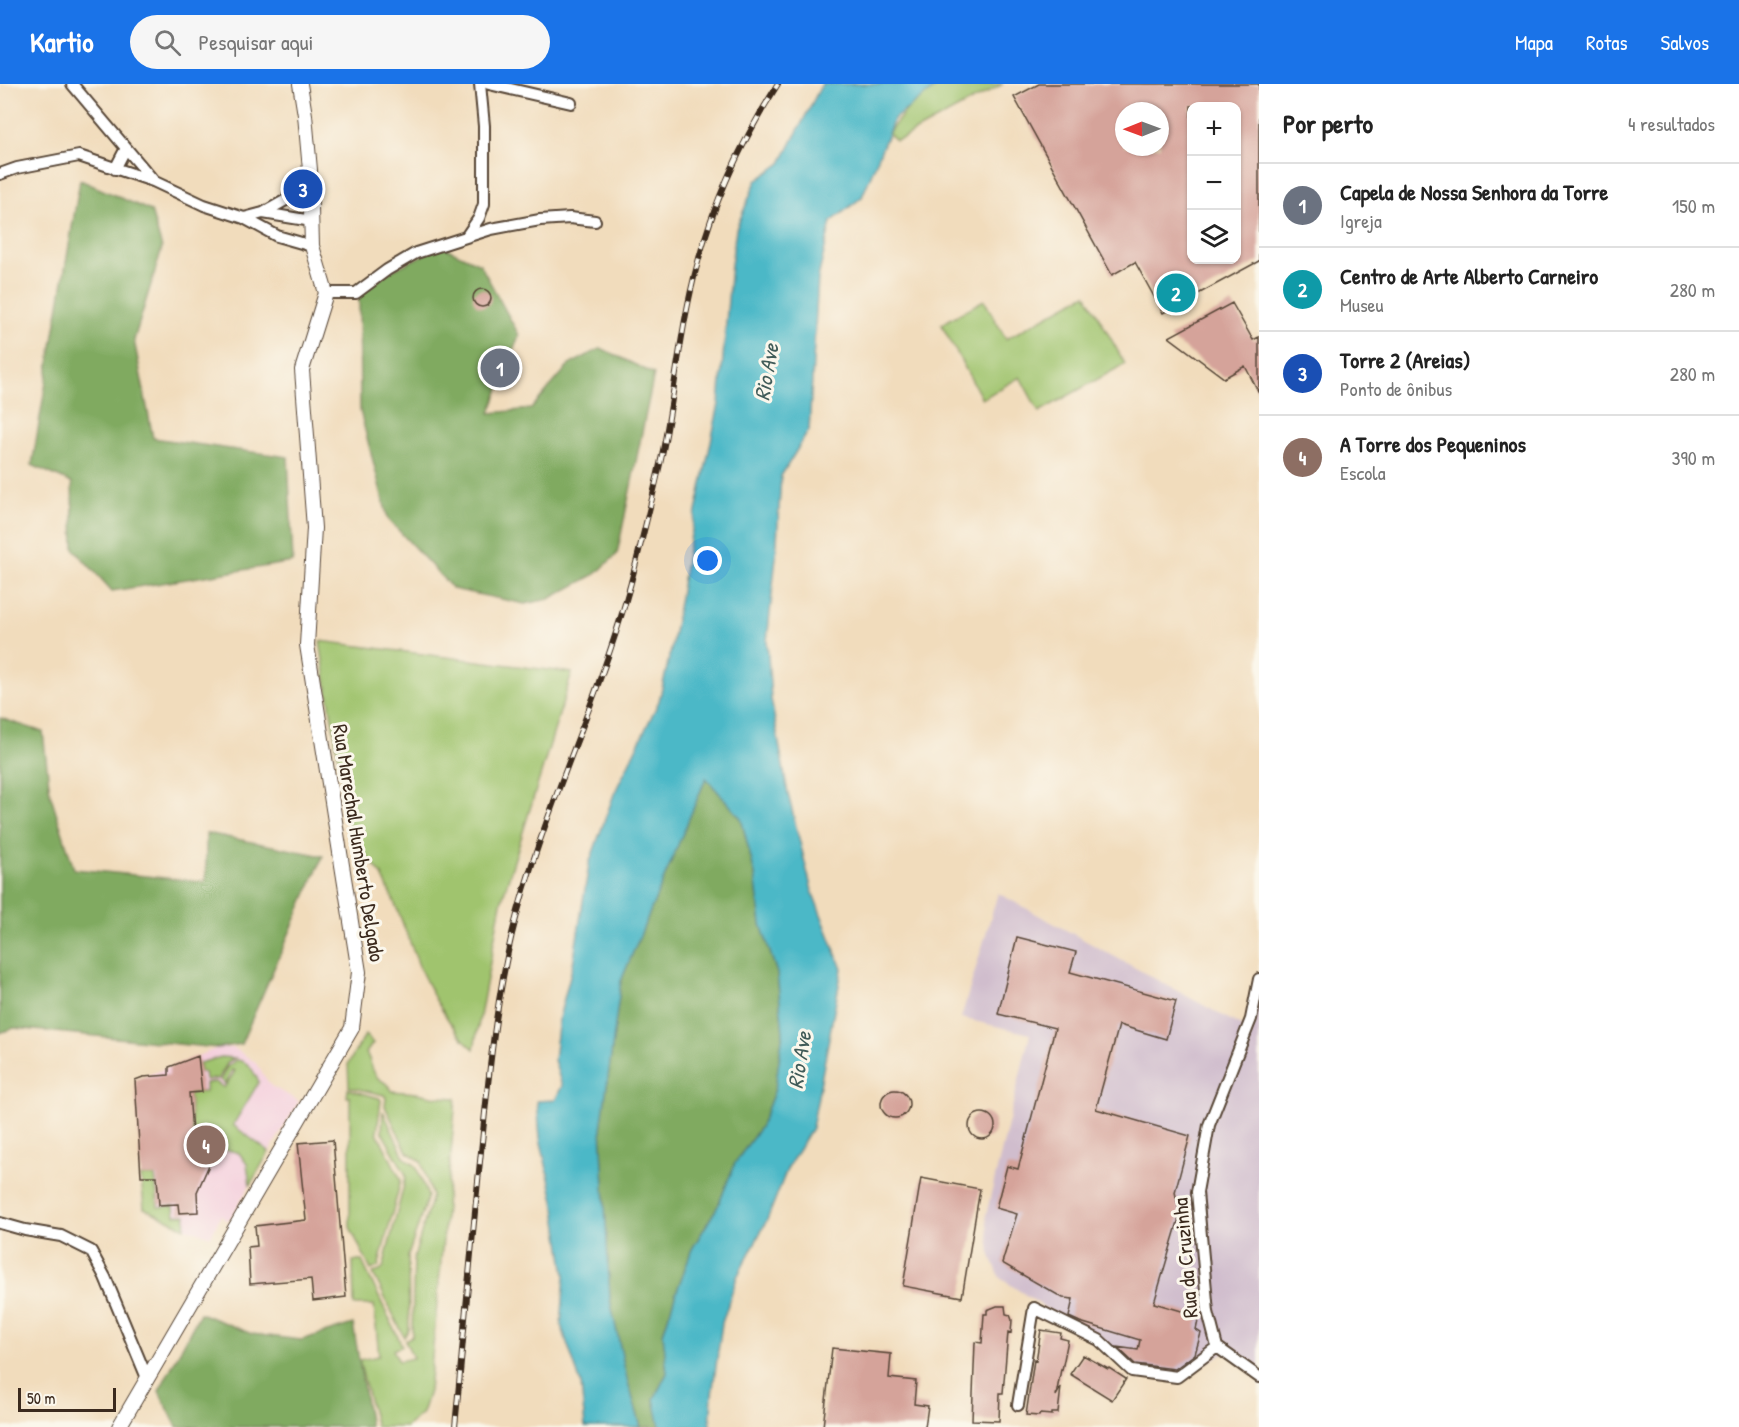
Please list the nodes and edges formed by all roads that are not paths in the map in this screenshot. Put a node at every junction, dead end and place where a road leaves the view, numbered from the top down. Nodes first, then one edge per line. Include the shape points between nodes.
1 (72, 84) edge
2 (300, 84) edge
3 (480, 84) edge
4 (489, 84) edge
5 (571, 103) dead end
6 (126, 148) junction
7 (115, 168) junction
8 (310, 170) junction
9 (0, 174) edge
10 (153, 181) junction
11 (263, 213) junction
12 (244, 218) junction
13 (312, 221) junction
14 (595, 221) dead end
15 (466, 237) junction
16 (312, 246) junction
17 (326, 293) junction
18 (1259, 979) edge
19 (0, 1222) edge
20 (1217, 1347) junction
21 (1259, 1377) edge
22 (147, 1378) junction
23 (1018, 1405) dead end
24 (119, 1427) edge

1 - 6 street
2 - 8 street
3 - 15 street via 484,204
4 - 5 street
6 - 7 street
6 - 10 street
7 - 9 street via 79,156
7 - 10 street
8 - 11 street via 286,200
8 - 13 street
10 - 12 street via 204,205
11 - 12 street
11 - 13 street
12 - 16 street via 277,236
13 - 16 street
14 - 15 street via 540,220
15 - 17 street via 416,253 356,293
16 - 17 street
17 - 22 street, Rua Marechal Humberto Delgado via 302,370 314,528 308,645 359,972 352,1028
18 - 20 street, Rua da Cruzinha via 1251,1019 1209,1125 1197,1192 1208,1312
19 - 22 street via 61,1236 91,1251
20 - 21 street
20 - 23 street via 1177,1377 1132,1371 1099,1340 1034,1308
22 - 24 street, Rua Marechal Humberto Delgado

